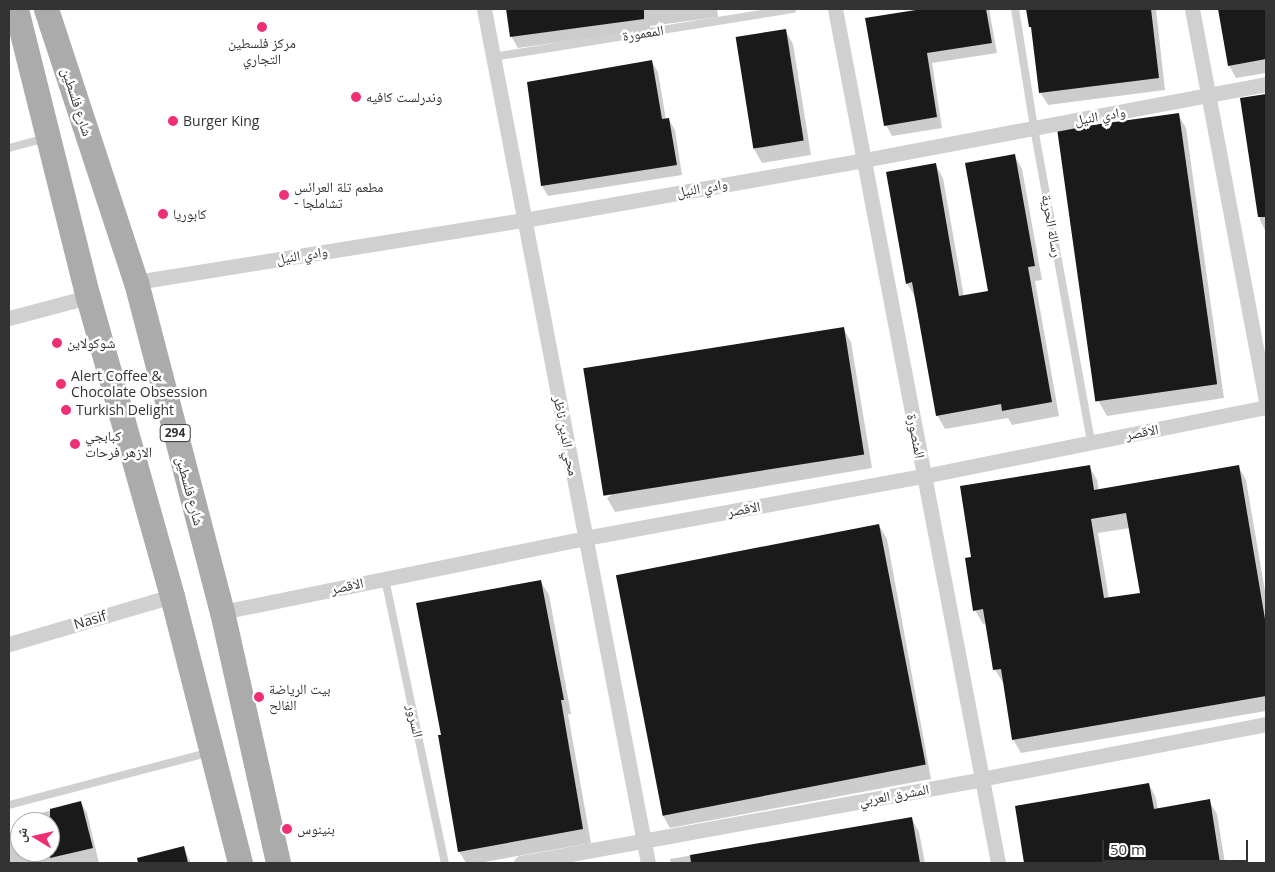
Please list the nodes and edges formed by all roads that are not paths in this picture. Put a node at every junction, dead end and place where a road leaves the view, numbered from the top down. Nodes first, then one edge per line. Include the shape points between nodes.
1 (16, 9) edge
2 (46, 9) edge
3 (484, 9) edge
4 (792, 9) edge
5 (835, 9) edge
6 (1015, 9) edge
7 (1192, 9) edge
8 (493, 57) junction
9 (1266, 84) edge
10 (1209, 96) junction
11 (1034, 128) junction
12 (48, 138) junction
13 (9, 148) edge
14 (864, 160) junction
15 (524, 220) junction
16 (136, 282) junction
17 (88, 297) junction
18 (9, 318) edge
19 (1266, 399) edge
20 (1266, 407) edge
21 (1091, 442) junction
22 (924, 476) junction
23 (585, 538) junction
24 (385, 579) junction
25 (172, 596) junction
26 (222, 612) junction
27 (9, 644) edge
28 (1266, 724) edge
29 (211, 752) junction
30 (982, 779) junction
31 (9, 805) edge
32 (643, 840) junction
33 (240, 863) edge
34 (278, 863) edge
35 (445, 863) edge
36 (521, 863) edge
37 (648, 863) edge
38 (998, 863) edge

1 - 12 main road
2 - 16 main road, شارع فلسطين / 294
3 - 8 street, محي الدين ناظر
4 - 8 lane, المعمورة
5 - 14 street, المنصورة
6 - 11 lane, رسالة الحرية
7 - 10 street
8 - 15 street, محي الدين ناظر
9 - 10 street, وادي النيل
10 - 11 street, وادي النيل
10 - 19 street
11 - 14 street, وادي النيل
11 - 21 lane, رسالة الحرية
12 - 13 lane
12 - 17 main road
14 - 15 street, وادي النيل
14 - 22 street, المنصورة
15 - 16 street, وادي النيل
15 - 23 street, محي الدين ناظر
16 - 26 main road, شارع فلسطين / 294
17 - 18 street
17 - 25 main road
20 - 21 street, الاقصر
21 - 22 street, الاقصر
22 - 23 street, الاقصر
22 - 30 street, المنصورة
23 - 24 street, الاقصر
23 - 32 street, محي الدين ناظر
24 - 26 street, الاقصر
24 - 35 lane, السرور
25 - 27 street, Nasif
25 - 29 main road
26 - 34 main road, شارع فلسطين / 294
28 - 30 street, المشرق العربي
29 - 31 lane
29 - 33 main road
30 - 32 street, المشرق العربي
30 - 38 street, المنصورة
32 - 36 street, المشرق العربي
32 - 37 street, محي الدين ناظر

